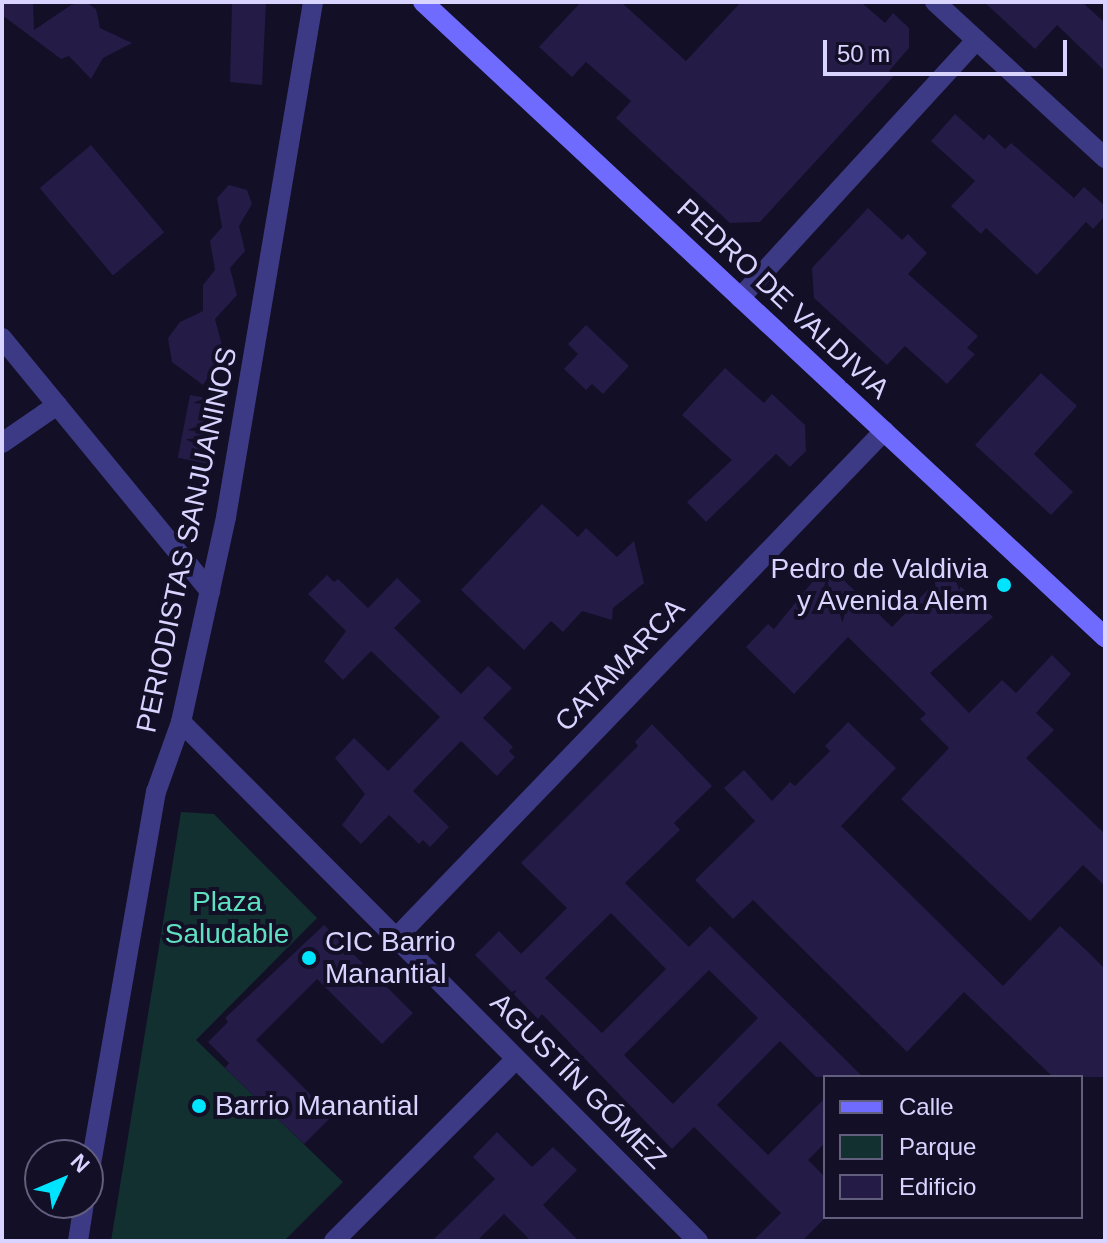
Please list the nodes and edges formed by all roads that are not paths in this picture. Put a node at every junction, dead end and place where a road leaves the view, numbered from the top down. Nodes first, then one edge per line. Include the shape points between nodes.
1 (313, 2) edge
2 (423, 2) edge
3 (935, 2) edge
4 (976, 40) junction
5 (1105, 158) edge
6 (740, 298) junction
7 (2, 338) edge
8 (57, 405) junction
9 (884, 431) junction
10 (2, 443) edge
11 (210, 591) junction
12 (1105, 637) edge
13 (181, 722) junction
14 (396, 938) junction
15 (516, 1059) junction
16 (95, 1139) edge
17 (81, 1219) edge
18 (78, 1241) edge
19 (334, 1241) edge
20 (698, 1241) edge

1 - 11 street, PERIODISTAS SANJUANINOS via 290,160
2 - 6 street, PEDRO DE VALDIVIA
3 - 4 street
4 - 5 street
4 - 6 street
6 - 9 street, PEDRO DE VALDIVIA
7 - 8 street
8 - 10 street
8 - 11 street
9 - 12 street, PEDRO DE VALDIVIA
9 - 14 street, CATAMARCA
11 - 13 street, PERIODISTAS SANJUANINOS
13 - 14 street, AGUSTÍN GÓMEZ
13 - 16 street, PERIODISTAS SANJUANINOS via 156,792
14 - 15 street, AGUSTÍN GÓMEZ
15 - 19 street
15 - 20 street, AGUSTÍN GÓMEZ
17 - 18 street

